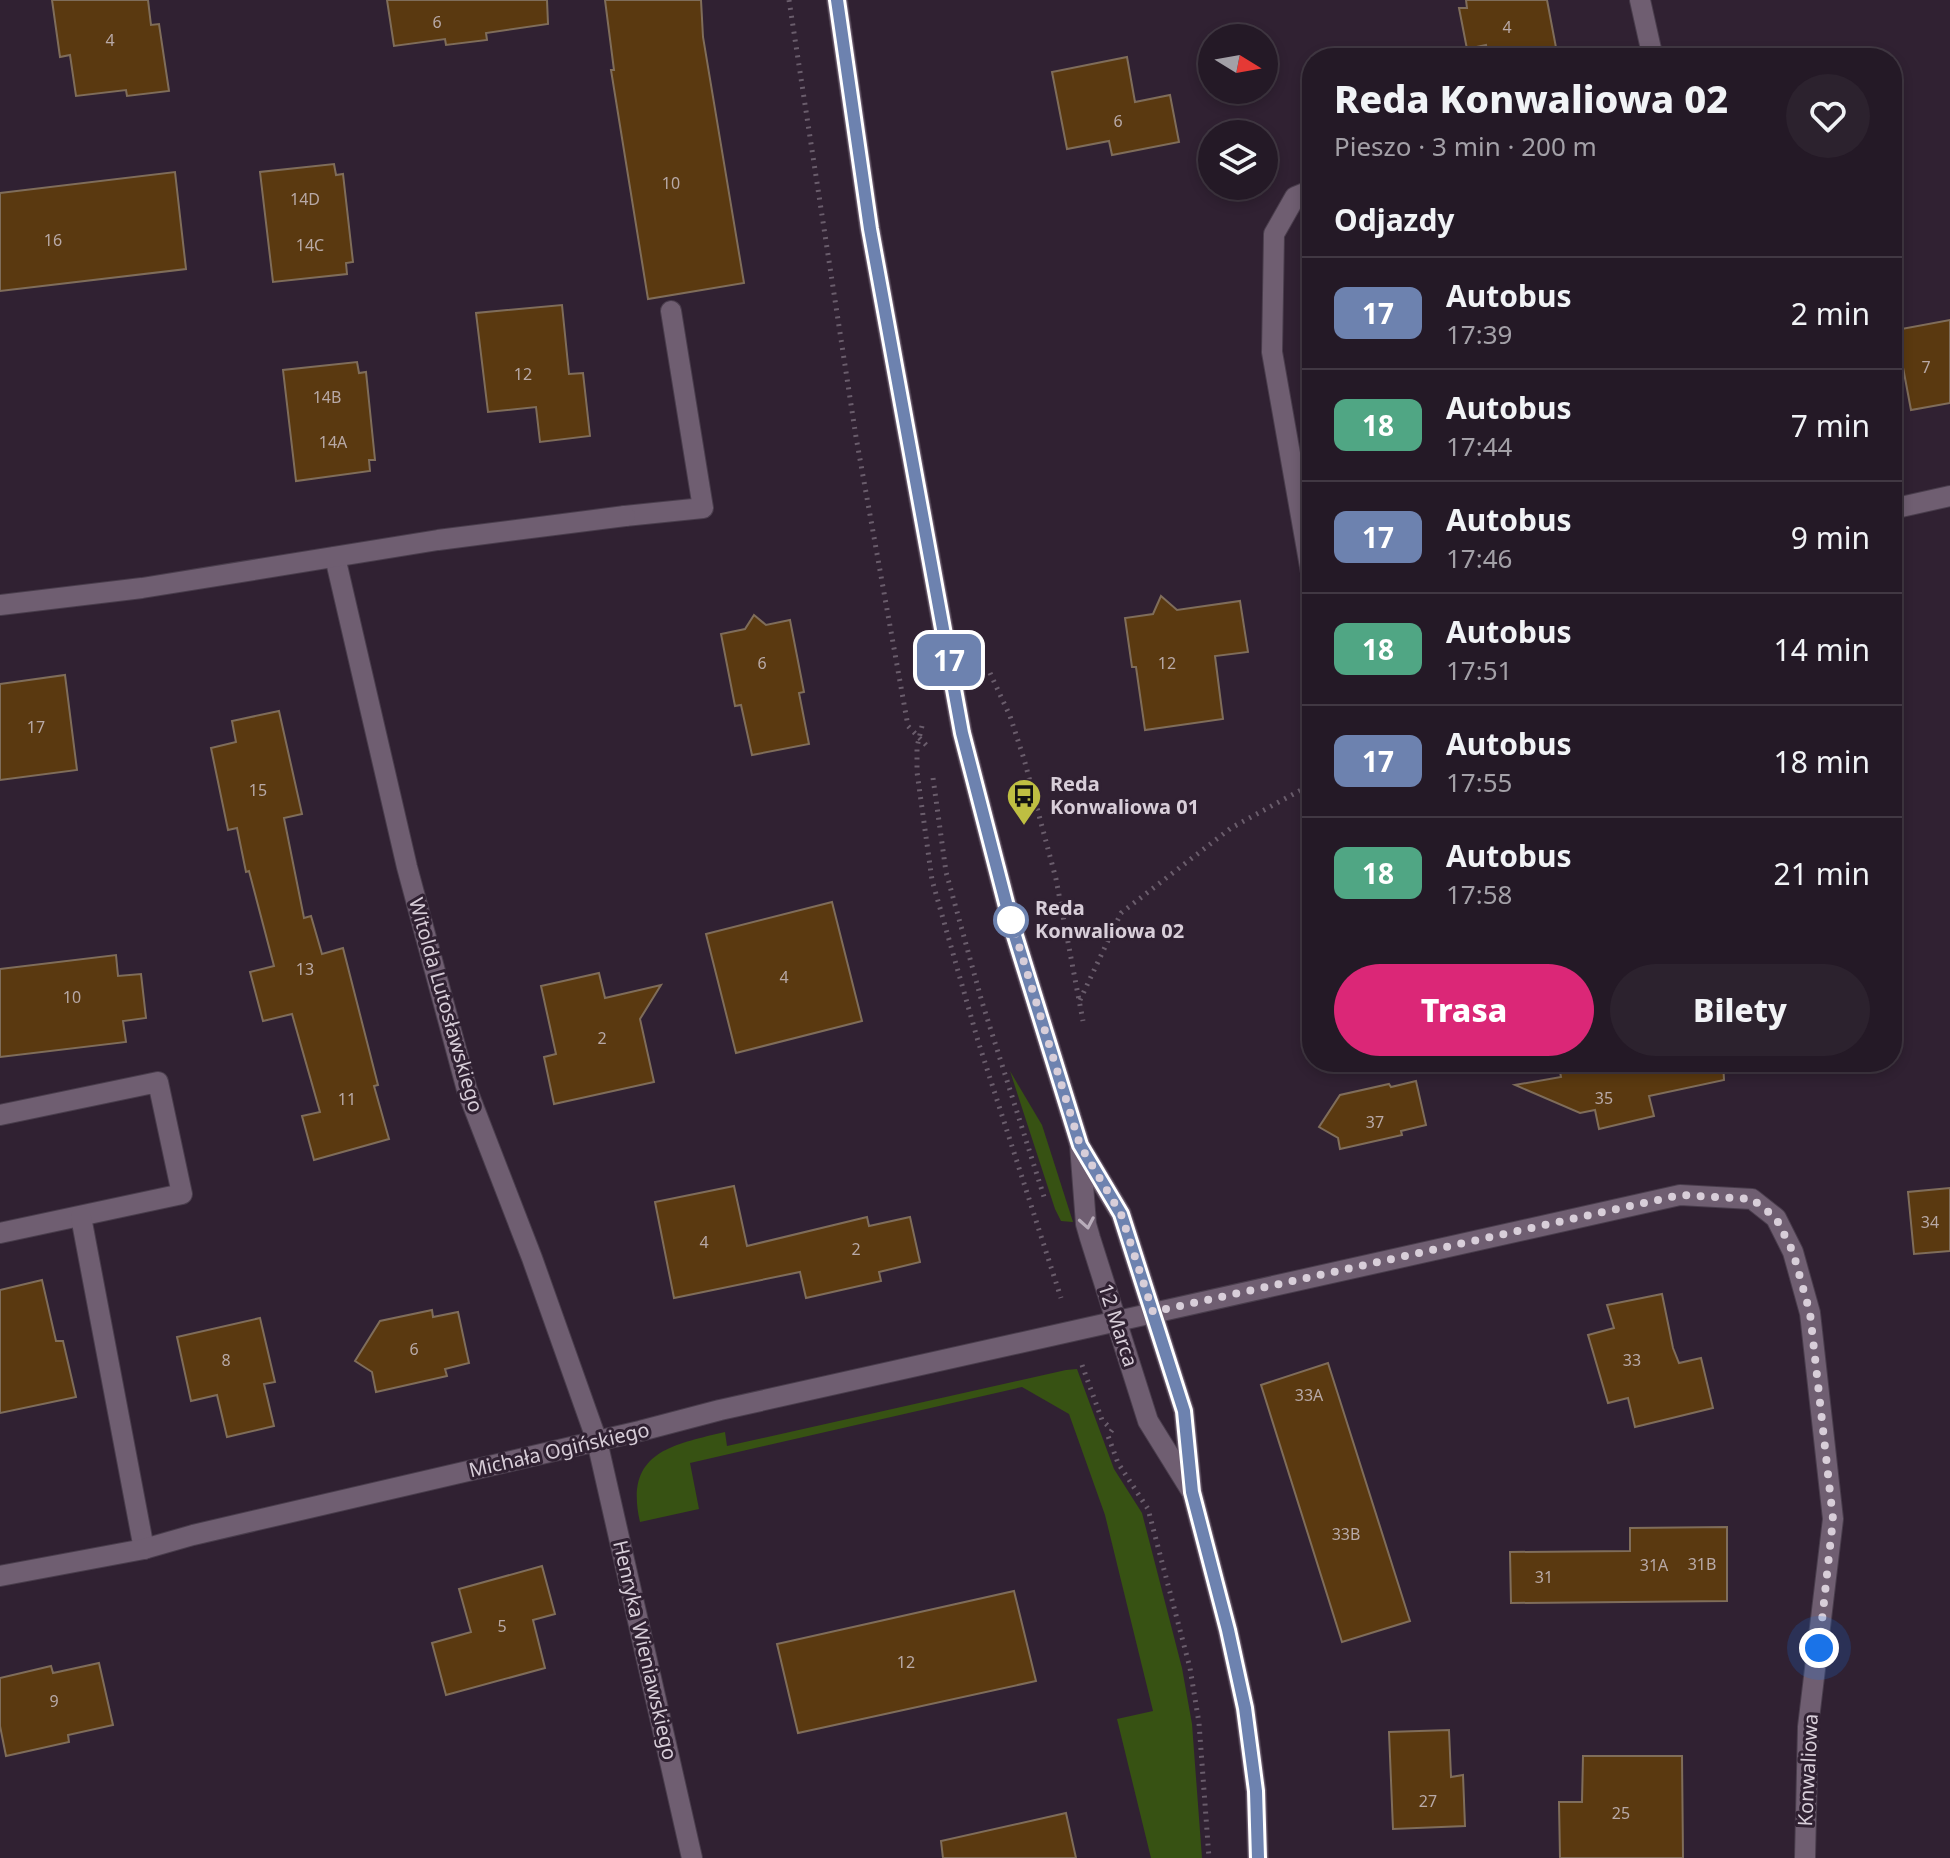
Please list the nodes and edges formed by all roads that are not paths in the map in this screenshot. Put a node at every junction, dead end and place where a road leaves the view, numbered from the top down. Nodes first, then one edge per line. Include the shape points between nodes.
1 (837, 0) edge
2 (1640, 0) edge
3 (1651, 48) edge
4 (1302, 194) edge
5 (671, 311) dead end
6 (1950, 496) edge
7 (1902, 507) edge
8 (1302, 522) edge
9 (335, 557) junction
10 (0, 605) edge
11 (0, 1115) edge
12 (1080, 1145) junction
13 (81, 1217) junction
14 (0, 1233) edge
15 (1153, 1312) junction
16 (1117, 1320) junction
17 (597, 1441) junction
18 (1192, 1492) junction
19 (144, 1549) junction
20 (0, 1576) edge
21 (692, 1858) edge
22 (1258, 1858) edge
23 (1805, 1858) edge

1 - 12 street, 12 Marca via 870,229 962,733 1012,926
2 - 3 street
4 - 8 street via 1295,197 1274,234 1272,352
5 - 9 street via 703,508
6 - 7 street
9 - 10 street
9 - 17 street, Witolda Lutosławskiego via 407,867 467,1090
11 - 13 street via 158,1082 182,1194
12 - 15 street, 12 Marca via 1121,1214
12 -> 16 street, 12 Marca via 1086,1224
13 - 14 street
13 - 19 street
15 - 16 street, Konwaliowa
15 - 18 street, 12 Marca via 1184,1411
15 - 23 street, Konwaliowa via 1680,1195 1752,1199 1776,1218 1793,1252 1810,1313 1833,1519 1808,1727
16 - 17 street, Michała Ogińskiego
16 - 18 street, 12 Marca via 1148,1421
17 - 19 street, Michała Ogińskiego
17 - 21 street, Henryka Wieniawskiego
18 - 22 street, 12 Marca via 1245,1708
19 - 20 street, Michała Ogińskiego

